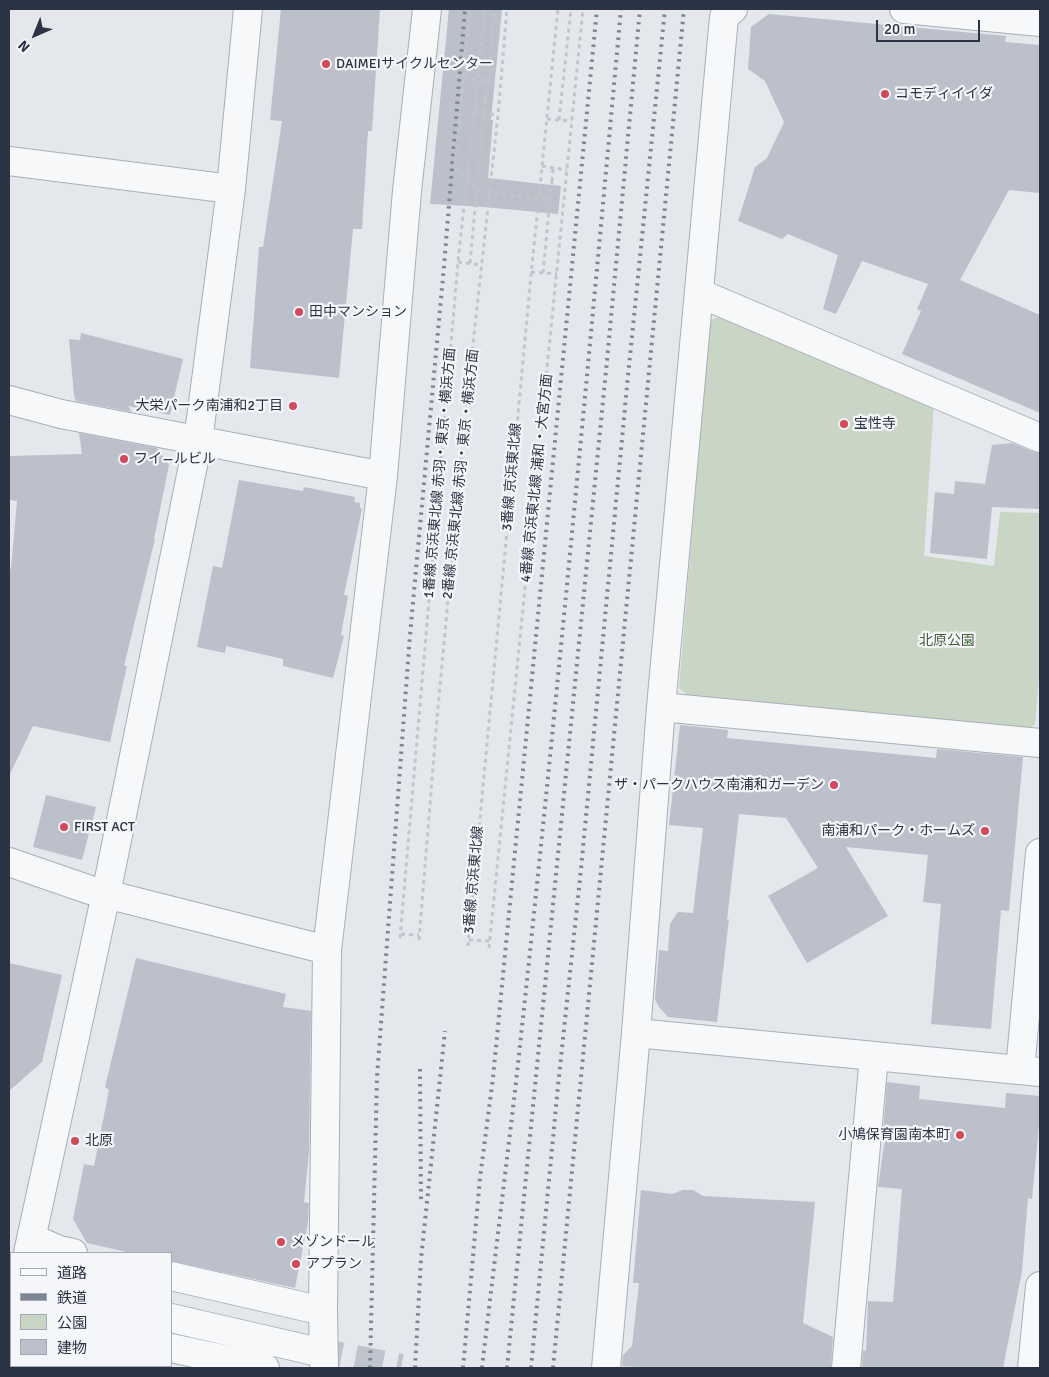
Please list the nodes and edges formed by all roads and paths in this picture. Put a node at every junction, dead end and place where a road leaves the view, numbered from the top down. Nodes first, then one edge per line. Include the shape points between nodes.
1 (248, 9) edge
2 (427, 9) edge
3 (470, 9) edge
4 (485, 9) edge
5 (495, 9) edge
6 (508, 9) edge
7 (558, 9) edge
8 (571, 9) edge
9 (583, 9) edge
10 (733, 9) edge
11 (904, 9) edge
12 (1040, 22) edge
13 (464, 78) junction
14 (488, 81) junction
15 (474, 112) junction
16 (485, 113) junction
17 (498, 115) junction
18 (547, 119) junction
19 (558, 120) junction
20 (572, 121) junction
21 (9, 161) edge
22 (542, 166) junction
23 (553, 168) junction
24 (567, 170) junction
25 (230, 189) junction
26 (477, 191) junction
27 (550, 200) junction
28 (458, 262) junction
29 (470, 263) junction
30 (482, 265) junction
31 (531, 272) junction
32 (543, 273) junction
33 (557, 274) junction
34 (699, 293) junction
35 (9, 400) edge
36 (1040, 438) edge
37 (198, 441) junction
38 (383, 476) junction
39 (661, 706) junction
40 (1040, 743) edge
41 (1040, 854) edge
42 (9, 862) edge
43 (106, 894) junction
44 (419, 938) joint
45 (469, 940) junction
46 (490, 941) junction
47 (468, 946) dead end
48 (489, 948) dead end
49 (327, 950) junction
50 (636, 1033) junction
51 (874, 1056) junction
52 (1030, 1071) edge
53 (30, 1246) edge
54 (68, 1252) edge
55 (172, 1276) edge
56 (1040, 1286) edge
57 (323, 1311) junction
58 (172, 1318) edge
59 (172, 1348) edge
60 (321, 1360) edge
61 (218, 1363) edge
62 (265, 1368) edge
63 (607, 1368) edge
64 (846, 1368) edge
65 (1032, 1368) edge

1 - 25 street
2 - 38 street via 407,191
3 - 13 path, bridge
4 - 15 path, 1番線 京浜東北線 赤羽・東京・横浜方面
5 - 14 path
6 - 17 path, 2番線 京浜東北線 赤羽・東京・横浜方面
7 - 18 path, 3番線 京浜東北線
8 - 19 path
9 - 20 path, 4番線 京浜東北線 浦和・大宮方面
10 - 34 street via 724,17
11 - 12 street
13 - 14 path, bridge
13 - 26 path, bridge via 456,165
14 - 16 path, bridge
15 - 16 path
15 - 28 path, 1番線 京浜東北線 赤羽・東京・横浜方面
16 - 17 path
16 - 26 path
17 - 30 path, 2番線 京浜東北線 赤羽・東京・横浜方面
18 - 19 path
18 - 22 path, 3番線 京浜東北線
19 - 20 path
20 - 24 path, 4番線 京浜東北線 浦和・大宮方面
21 - 25 street
22 - 23 path
22 - 31 path, 3番線 京浜東北線
23 - 24 path
23 - 27 path, bridge
24 - 33 path, 4番線 京浜東北線 浦和・大宮方面
25 - 37 street
26 - 27 path, bridge
26 - 29 path
27 - 32 path
28 - 29 path
28 - 44 path, 1番線 京浜東北線 赤羽・東京・横浜方面 via 400,936
29 - 30 path
30 - 44 path, 2番線 京浜東北線 赤羽・東京・横浜方面 via 464,428
31 - 32 path
31 - 45 path, 3番線 京浜東北線
32 - 33 path
33 - 46 path, 4番線 京浜東北線 浦和・大宮方面
34 - 36 street
34 - 39 street
35 - 37 street via 61,414
37 - 38 street
37 - 43 street
38 - 49 street
39 - 40 street
39 - 50 street
41 - 52 street
42 - 43 street
43 - 49 street
43 - 53 street
45 - 46 path
45 - 47 path, 3番線 京浜東北線
46 - 48 path, 4番線 京浜東北線 浦和・大宮方面
49 - 57 street
50 - 51 street
50 - 63 street
51 - 52 street
51 - 64 street
53 - 54 street
55 - 57 street
56 - 65 street
57 - 60 street
58 - 60 street
59 - 61 street
61 - 62 street

